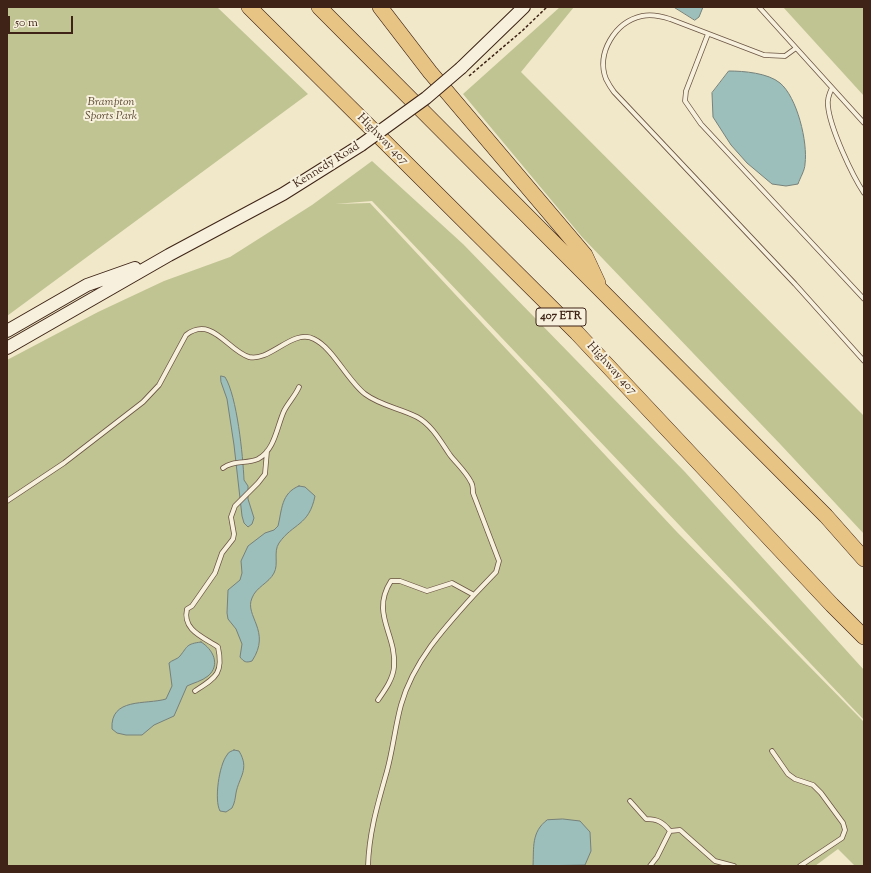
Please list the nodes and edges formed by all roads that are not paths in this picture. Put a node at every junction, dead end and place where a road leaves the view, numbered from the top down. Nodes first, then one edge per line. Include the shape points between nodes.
1 (249, 7) edge
2 (319, 7) edge
3 (380, 7) edge
4 (524, 7) edge
5 (759, 7) edge
6 (708, 34) junction
7 (796, 48) junction
8 (832, 88) junction
9 (864, 123) edge
10 (864, 193) edge
11 (169, 255) junction
12 (603, 293) junction
13 (864, 300) edge
14 (7, 332) edge
15 (11, 346) edge
16 (864, 361) edge
17 (299, 387) dead end
18 (267, 451) junction
19 (223, 468) dead end
20 (7, 501) edge
21 (864, 559) edge
22 (474, 594) junction
23 (864, 636) edge
24 (195, 691) dead end
25 (378, 700) dead end
26 (772, 752) dead end
27 (630, 801) dead end
28 (670, 831) junction
29 (368, 866) edge
30 (650, 866) edge
31 (734, 866) edge
32 (800, 866) edge

1 - 23 highway, Highway 407 / 407 ETR via 577,333
2 - 12 highway
3 - 12 highway via 430,72 585,255
4 - 11 main road, Kennedy Road, bridge via 465,72 361,145 283,194
5 - 7 lane
6 - 7 lane via 764,55 785,56
6 - 13 lane via 686,91 685,101 701,124
6 - 16 lane via 655,15 633,19 607,44 603,66 606,79 614,92
7 - 8 lane
8 - 9 lane
8 - 10 lane via 828,97 830,119
11 - 14 main road, Kennedy Road via 87,285
11 - 15 main road, Kennedy Road
12 - 21 highway via 826,516
14 - 15 lane
17 - 18 lane via 284,411
18 - 19 lane via 258,459
18 - 24 lane via 265,474 235,506 231,517 233,539 222,553 216,573 192,606 187,609 189,628 218,647 220,655 216,676
20 - 22 lane via 70,458 143,402 159,385 190,332 201,330 216,333 249,357 258,357 300,338 309,337 328,350 343,372 364,394 385,406 418,417 433,430 472,482 499,562 496,572
22 - 25 lane via 452,583 427,591 400,581 391,581 382,608 394,651 394,667 391,679
22 - 29 lane via 430,645 407,688 376,807
26 - 32 lane via 794,779 813,785 821,793 843,822 845,830 842,838
27 - 28 lane via 646,819 662,822
28 - 30 lane
28 - 31 lane via 680,830 715,861

